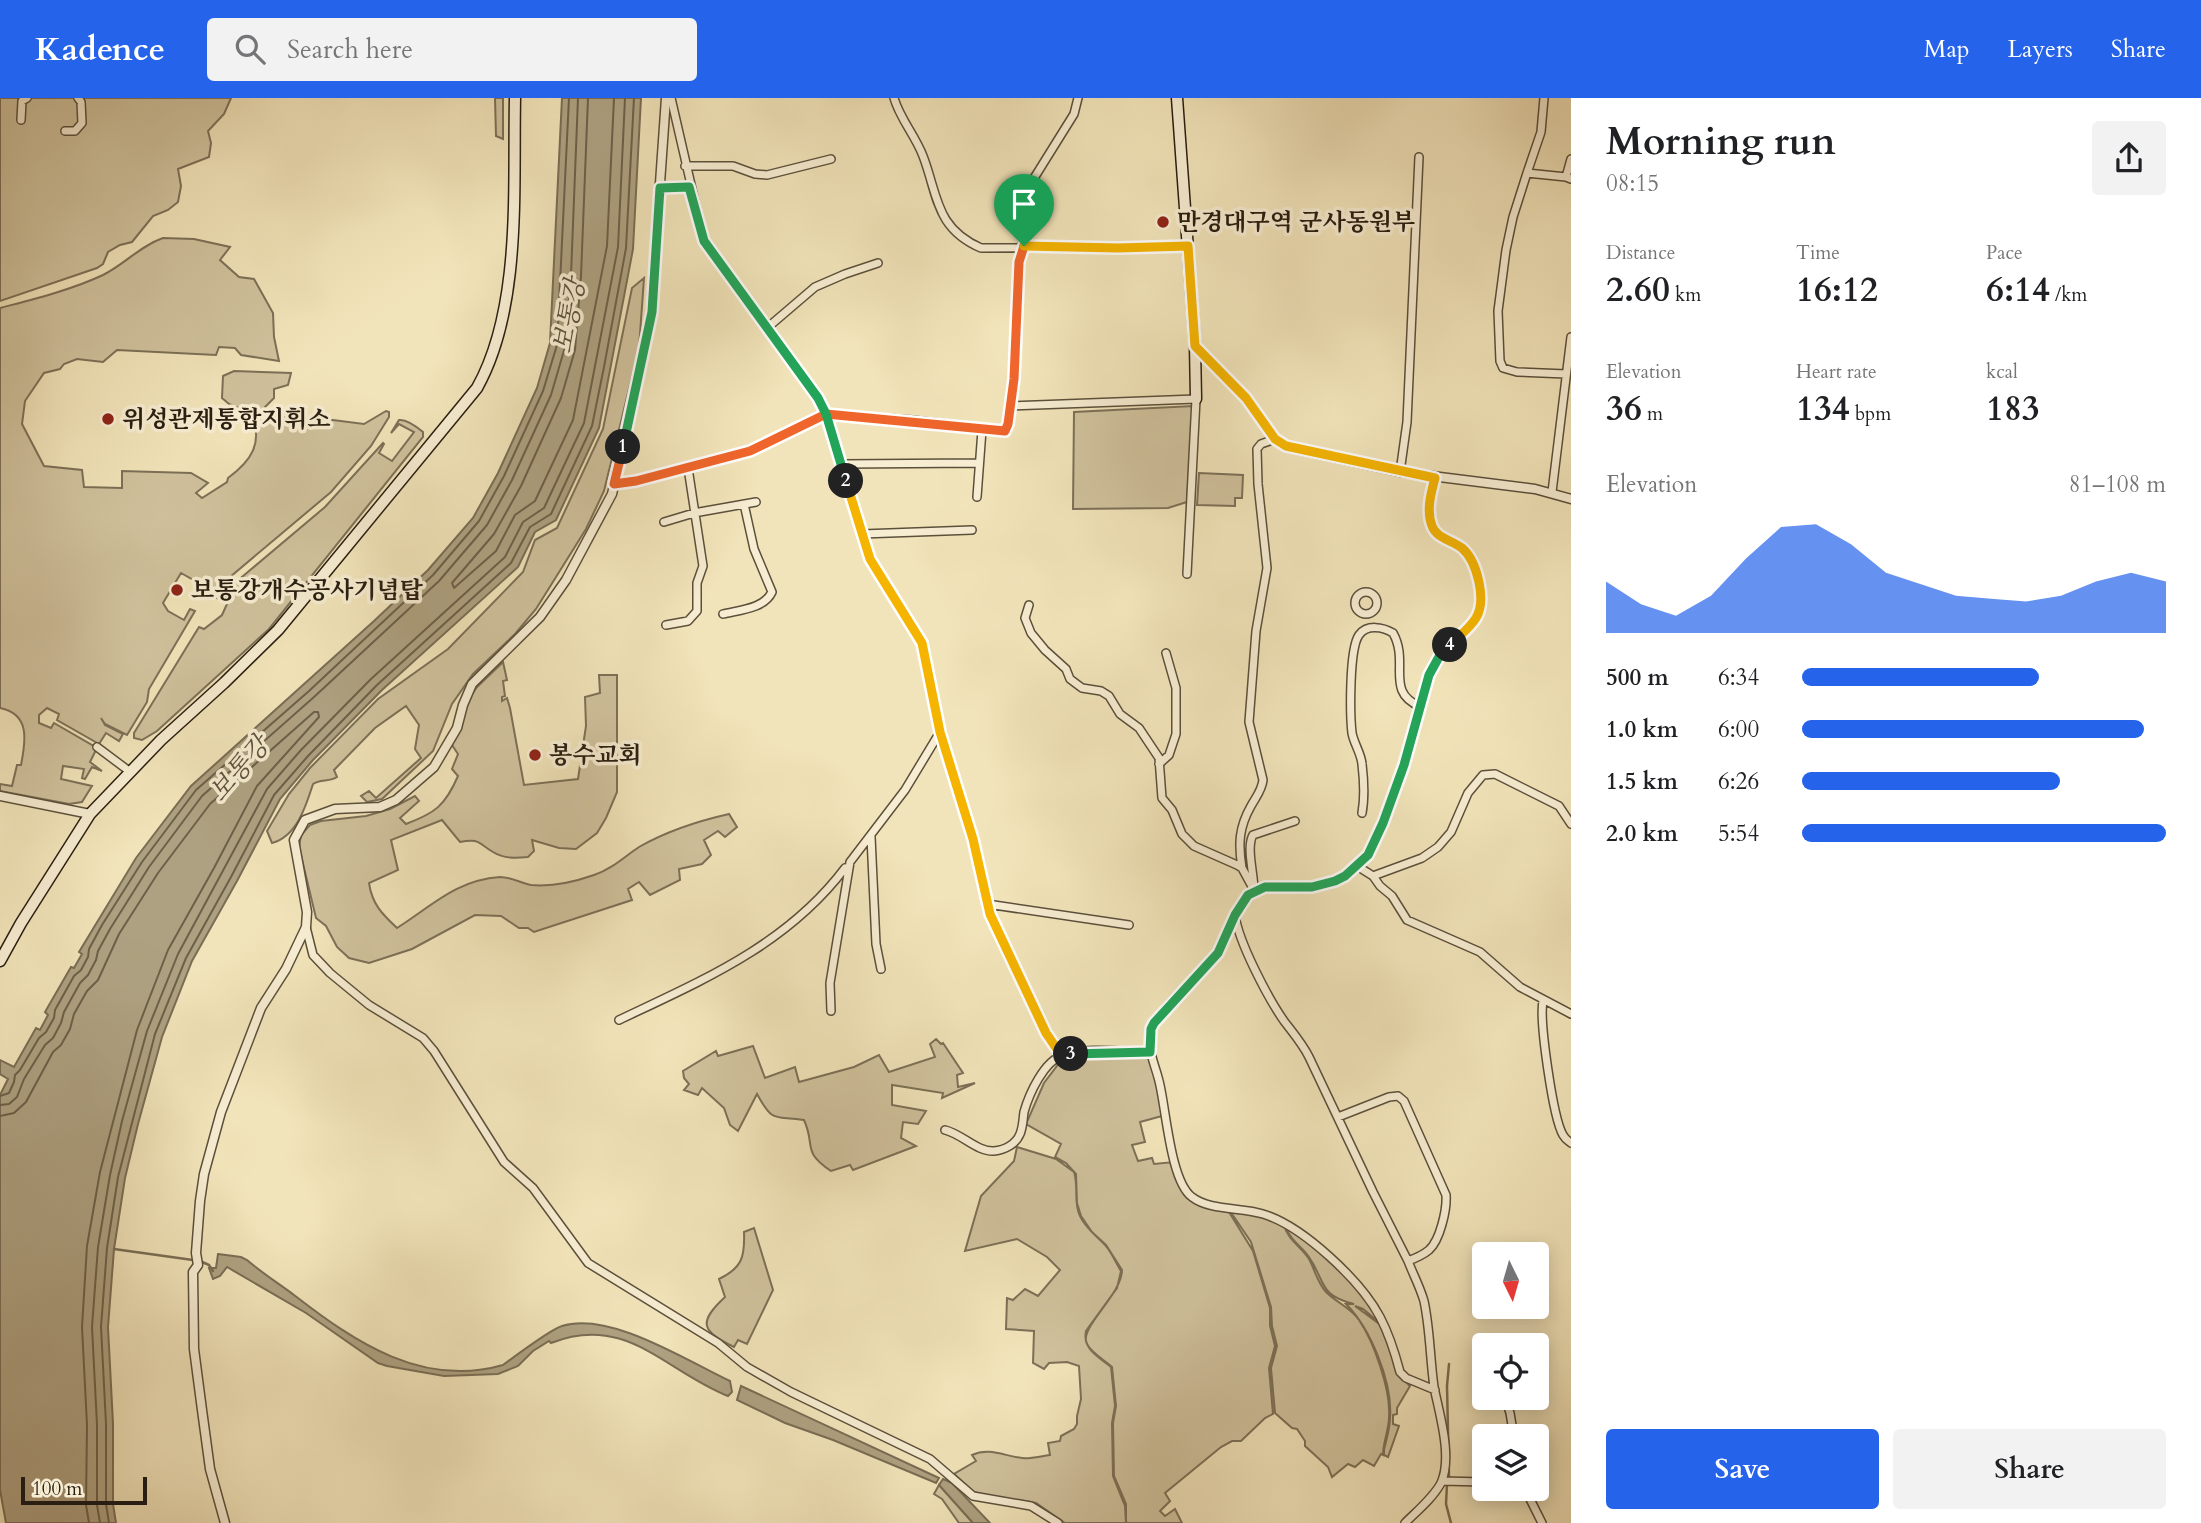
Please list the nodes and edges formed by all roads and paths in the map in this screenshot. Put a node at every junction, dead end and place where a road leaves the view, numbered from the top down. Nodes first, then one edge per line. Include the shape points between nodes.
1 (27, 98) edge
2 (78, 98) edge
3 (515, 98) edge
4 (668, 98) edge
5 (894, 98) edge
6 (1078, 98) edge
7 (1177, 98) edge
8 (1544, 98) edge
9 (22, 120) dead end
10 (65, 131) dead end
11 (1419, 157) dead end
12 (831, 159) dead end
13 (1571, 159) edge
14 (685, 166) junction
15 (1527, 173) junction
16 (1568, 178) edge
17 (689, 187) junction
18 (660, 188) junction
19 (1024, 246) junction
20 (1188, 246) junction
21 (878, 263) dead end
22 (766, 328) junction
23 (1571, 337) edge
24 (1195, 346) junction
25 (1566, 374) junction
26 (1196, 399) junction
27 (1010, 406) junction
28 (826, 414) junction
29 (982, 430) junction
30 (1275, 439) junction
31 (979, 463) junction
32 (842, 464) junction
33 (688, 468) junction
34 (1400, 472) junction
35 (1435, 478) junction
36 (614, 484) junction
37 (1552, 492) junction
38 (977, 497) dead end
39 (1571, 499) edge
40 (756, 502) dead end
41 (744, 504) junction
42 (694, 513) junction
43 (664, 522) dead end
44 (972, 530) dead end
45 (862, 534) junction
46 (1187, 574) dead end
47 (1029, 605) dead end
48 (1369, 613) dead end
49 (723, 614) dead end
50 (666, 625) dead end
51 (1372, 628) junction
52 (1166, 653) dead end
53 (1421, 707) junction
54 (940, 732) junction
55 (97, 747) dead end
56 (1159, 764) junction
57 (129, 771) junction
58 (0, 796) edge
59 (1362, 813) dead end
60 (90, 814) junction
61 (1295, 821) dead end
62 (1571, 824) edge
63 (871, 836) junction
64 (850, 862) junction
65 (1357, 866) junction
66 (1242, 868) junction
67 (1373, 876) junction
68 (1254, 890) junction
69 (987, 904) junction
70 (1235, 915) junction
71 (1129, 925) dead end
72 (306, 927) junction
73 (0, 961) edge
74 (881, 969) dead end
75 (1542, 1001) junction
76 (831, 1011) dead end
77 (1571, 1014) edge
78 (619, 1020) dead end
79 (1150, 1052) junction
80 (1061, 1055) junction
81 (1338, 1117) junction
82 (945, 1130) dead end
83 (1571, 1143) edge
84 (1408, 1261) junction
85 (1435, 1390) junction
86 (1442, 1481) junction
87 (1472, 1482) edge
88 (1531, 1501) edge
89 (225, 1523) edge
90 (1058, 1523) edge
91 (1405, 1523) edge
92 (1542, 1523) edge

1 - 9 street via 22,102
2 - 10 street via 82,123 75,131
3 - 57 main road via 511,254 497,343 488,369 278,630
4 - 14 street
4 - 18 street
5 - 19 street via 923,155 946,221 981,248
6 - 19 street via 1074,114 1031,183
7 - 20 main road
8 - 15 street via 1541,132
11 - 34 street via 1407,422
12 - 14 street via 767,175 733,166
13 - 16 street
14 - 17 street
15 - 16 street
15 - 25 street via 1506,250 1498,311 1500,361 1503,368 1517,372
17 - 18 street
17 - 22 street via 704,241
18 - 36 street via 652,312
19 - 20 street
19 - 27 street via 1019,262
20 - 24 main road
21 - 22 street via 815,287
22 - 28 street
23 - 25 street
24 - 26 main road
24 - 30 street via 1246,398
25 - 37 street
26 - 27 street
26 - 46 street
27 - 29 street via 1005,431
28 - 29 street
28 - 32 street
28 - 33 street via 750,451
29 - 31 street
30 - 34 street via 1286,446
30 - 66 street via 1257,449 1267,568 1256,631 1249,722 1264,780 1239,834
31 - 32 street
31 - 38 street
32 - 45 street
33 - 36 street
33 - 42 street
34 - 35 street
35 - 37 street
35 - 53 street via 1429,513 1433,528 1473,561 1481,600 1476,620 1440,655
36 - 72 street via 566,580 540,617 472,684 457,728 434,767 396,800 380,807 335,809 305,820 294,840
37 - 39 street
40 - 41 street
41 - 42 street
41 - 49 street via 754,549 772,592 761,604
42 - 43 street
42 - 50 street via 702,566 696,583 697,611 688,621
44 - 45 street
45 - 54 street via 870,559 922,643
47 - 56 street via 1026,618 1031,633 1076,684 1109,696 1120,714 1139,728
48 - 51 street
51 - 53 street via 1393,633 1400,646 1403,695
51 - 59 street via 1357,637 1351,682 1352,733 1362,764
52 - 56 street via 1176,688 1176,734 1169,755
53 - 65 street via 1383,823 1368,855
54 - 63 street
54 - 69 street via 973,839
55 - 57 street
56 - 66 street via 1162,798 1182,834 1194,846
57 - 60 main road
58 - 60 street
60 - 73 main road
61 - 68 street via 1253,835 1248,845
62 - 67 street via 1559,806 1495,774 1483,775 1438,847 1422,858
63 - 64 street
63 - 74 street
64 - 76 street via 830,983
64 - 78 street via 827,893 767,942 723,971
65 - 67 street
65 - 68 street via 1323,885 1273,885
66 - 68 street
67 - 75 street via 1407,920 1480,952
68 - 70 street
69 - 71 street
69 - 80 street via 1046,1033
70 - 79 street via 1218,953 1154,1023
70 - 81 street via 1267,990 1301,1042
72 - 89 street via 261,1008 220,1112 204,1174 193,1272 194,1349 210,1469
72 - 90 street via 313,955 330,974 423,1038 434,1051 504,1162 533,1188 588,1262 718,1343 747,1367 930,1459 973,1496 1031,1506
75 - 77 street
75 - 83 street via 1552,1092 1562,1132
79 - 80 street
79 - 85 street via 1176,1166 1188,1194 1198,1201 1261,1213 1297,1229 1370,1300 1400,1372
80 - 82 street via 1048,1066 1027,1104 1020,1134 1005,1149 984,1150
81 - 84 street
81 - 84 street via 1389,1097 1404,1101 1442,1184 1447,1206 1432,1248
84 - 85 street via 1427,1316
85 - 86 street via 1445,1445
86 - 87 street
86 - 91 street
88 - 92 street

